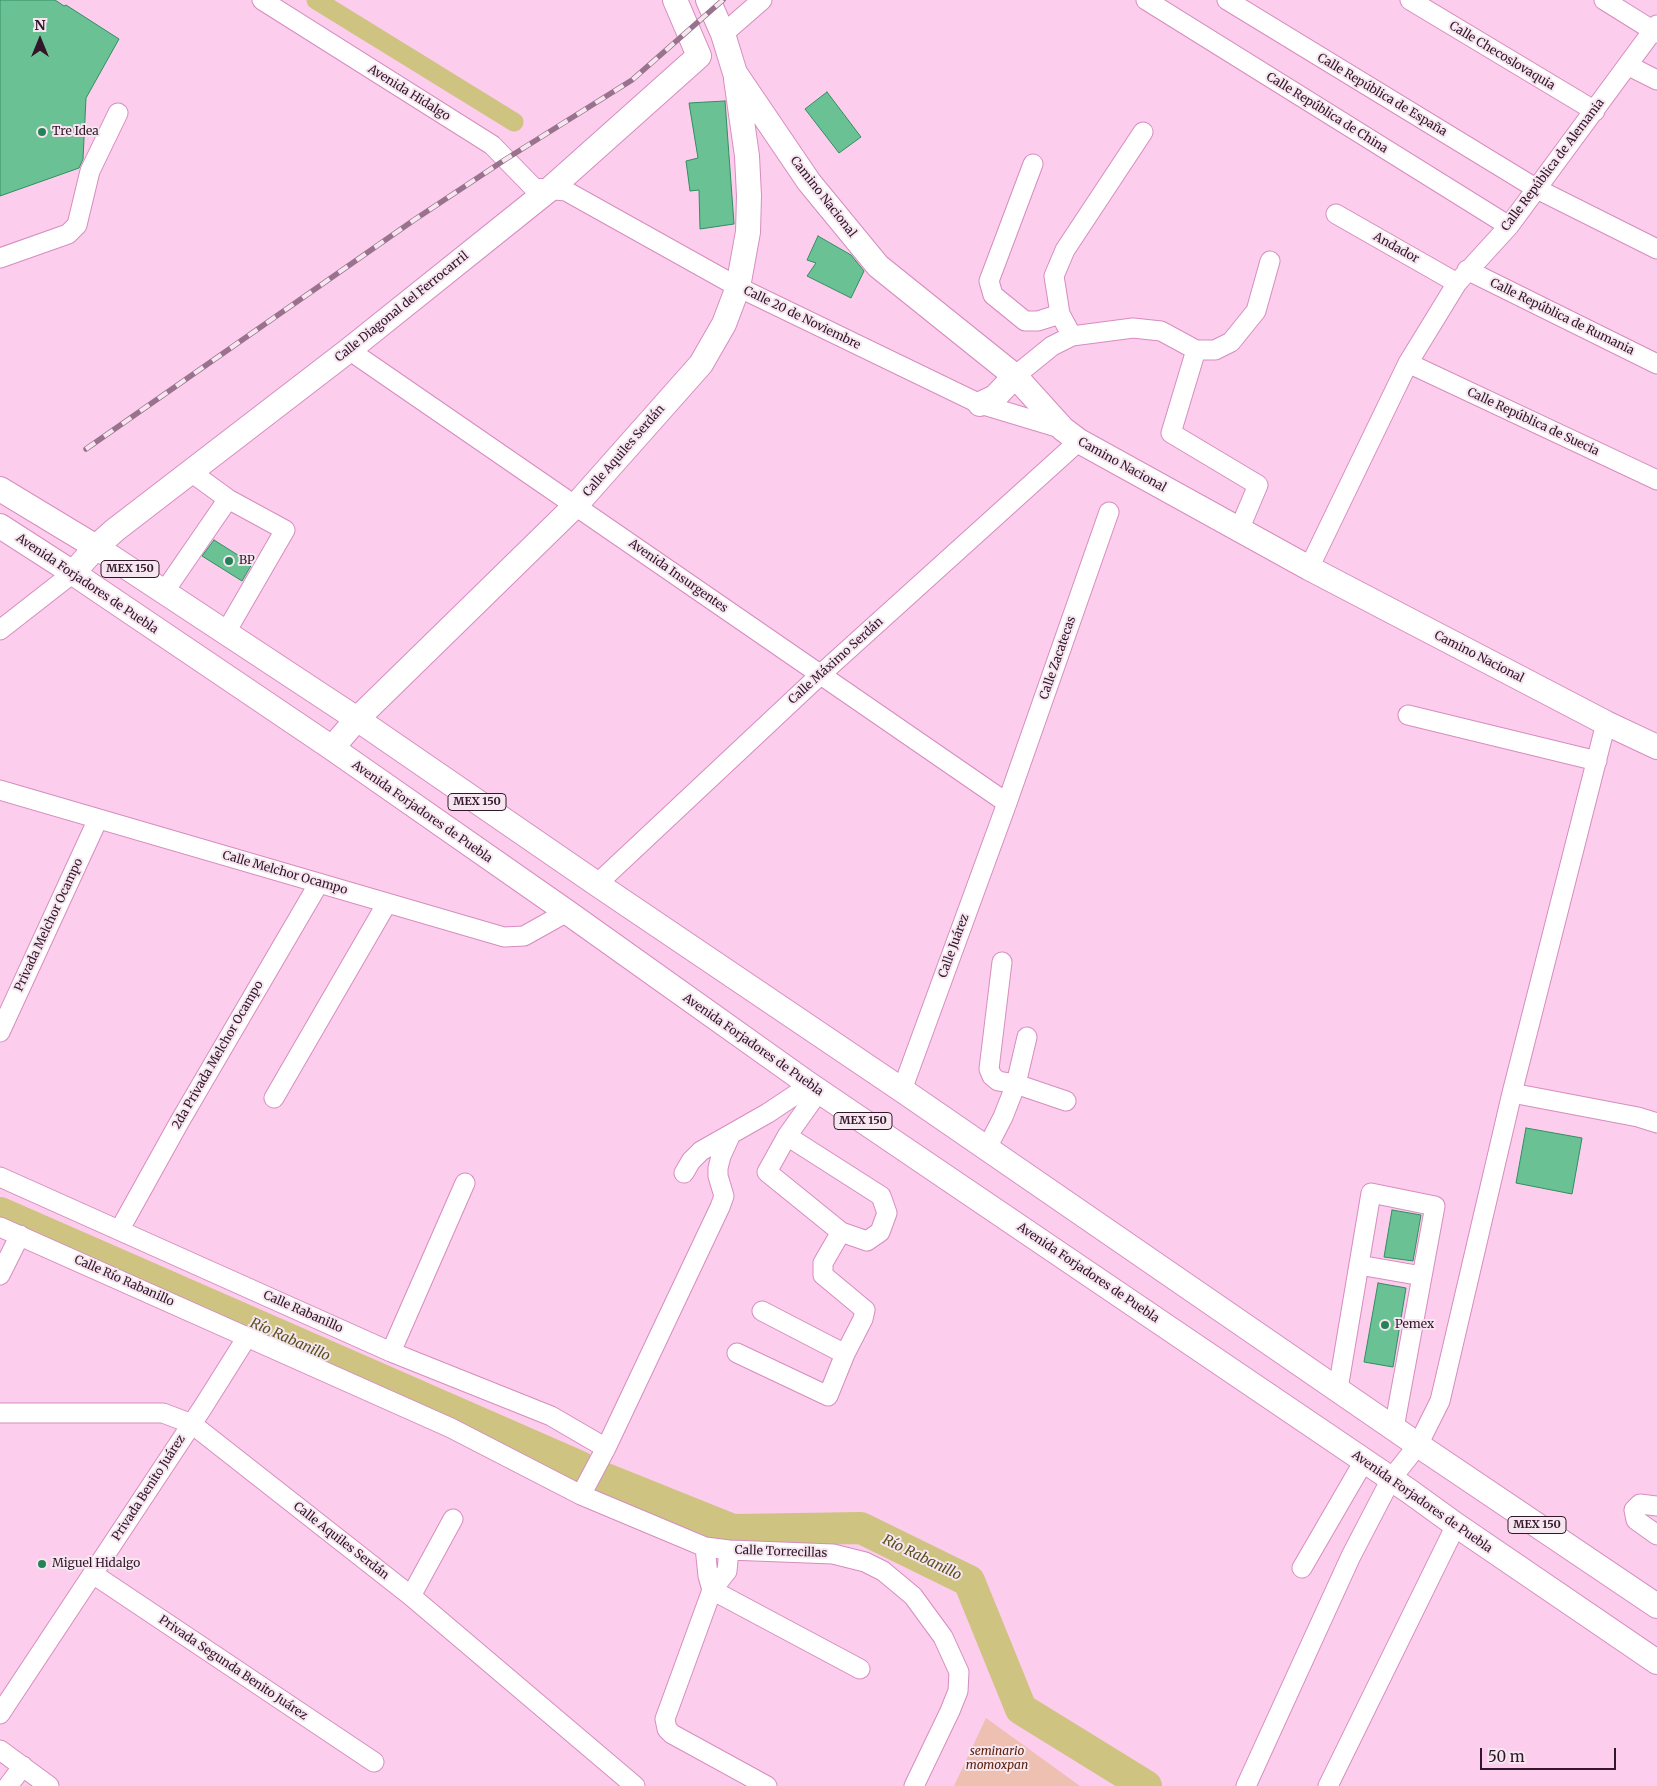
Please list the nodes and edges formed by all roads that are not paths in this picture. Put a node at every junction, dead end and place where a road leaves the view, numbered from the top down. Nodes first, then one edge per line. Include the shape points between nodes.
1 (262, 0) edge
2 (674, 0) edge
3 (708, 0) edge
4 (762, 0) edge
5 (1146, 0) edge
6 (1227, 0) edge
7 (1410, 0) edge
8 (1604, 0) edge
9 (1656, 30) edge
10 (723, 34) junction
11 (1629, 66) junction
12 (735, 73) junction
13 (1657, 80) edge
14 (1595, 112) junction
15 (118, 113) dead end
16 (1143, 132) dead end
17 (1033, 164) dead end
18 (550, 189) junction
19 (1537, 189) junction
20 (1336, 214) dead end
21 (1509, 226) junction
22 (1657, 249) edge
23 (0, 258) edge
24 (1270, 262) dead end
25 (1462, 277) junction
26 (738, 287) junction
27 (1060, 314) junction
28 (1072, 336) junction
29 (349, 350) junction
30 (1196, 350) junction
31 (1408, 363) junction
32 (1657, 364) edge
33 (1015, 376) junction
34 (980, 404) junction
35 (1071, 435) junction
36 (191, 472) junction
37 (1657, 480) edge
38 (0, 489) edge
39 (228, 499) junction
40 (576, 505) junction
41 (1108, 512) dead end
42 (0, 526) edge
43 (1239, 530) junction
44 (96, 547) junction
45 (1309, 568) junction
46 (73, 573) junction
47 (164, 592) junction
48 (0, 630) edge
49 (226, 632) junction
50 (820, 675) junction
51 (1408, 715) dead end
52 (358, 719) junction
53 (1606, 723) junction
54 (1655, 744) edge
55 (332, 748) junction
56 (1597, 761) junction
57 (0, 790) edge
58 (1007, 803) junction
59 (98, 819) junction
60 (320, 883) junction
61 (597, 884) junction
62 (387, 903) junction
63 (567, 912) junction
64 (1002, 962) dead end
65 (0, 1032) edge
66 (1027, 1037) dead end
67 (1016, 1084) junction
68 (814, 1088) junction
69 (902, 1090) junction
70 (1512, 1093) junction
71 (274, 1098) dead end
72 (1066, 1101) dead end
73 (1657, 1123) edge
74 (731, 1134) junction
75 (787, 1136) junction
76 (987, 1148) junction
77 (684, 1173) dead end
78 (0, 1177) edge
79 (465, 1183) dead end
80 (0, 1227) edge
81 (120, 1229) junction
82 (842, 1232) junction
83 (20, 1235) junction
84 (1359, 1265) junction
85 (0, 1275) edge
86 (1422, 1276) junction
87 (762, 1311) dead end
88 (247, 1337) junction
89 (391, 1352) junction
90 (737, 1353) dead end
91 (845, 1354) junction
92 (1338, 1389) junction
93 (0, 1414) edge
94 (192, 1424) junction
95 (451, 1428) joint
96 (1394, 1428) junction
97 (1418, 1445) junction
98 (606, 1448) junction
99 (1364, 1461) junction
100 (1391, 1479) junction
101 (581, 1495) junction
102 (1657, 1506) edge
103 (453, 1519) dead end
104 (1456, 1525) junction
105 (1657, 1535) edge
106 (705, 1547) junction
107 (729, 1550) junction
108 (1302, 1568) dead end
109 (93, 1574) junction
110 (712, 1590) junction
111 (411, 1596) junction
112 (1657, 1606) edge
113 (1657, 1662) edge
114 (860, 1669) dead end
115 (0, 1714) edge
116 (0, 1750) edge
117 (374, 1762) dead end
118 (23, 1766) junction
119 (45, 1785) edge
120 (8, 1786) edge
121 (635, 1786) edge
122 (767, 1786) edge
123 (914, 1786) edge
124 (1246, 1786) edge
125 (1328, 1786) edge

1 - 18 street, Avenida Hidalgo via 492,145 534,188
2 - 18 main road, Calle Diagonal del Ferrocarril via 699,56
3 - 10 main road, Camino Nacional
4 - 10 street
5 - 21 street, Calle República de China
6 - 19 street, Calle República de España
7 - 14 street, Calle Checoslovaquia
8 - 9 street
9 - 11 street, Calle República de Alemania
10 - 12 main road, Camino Nacional
11 - 13 street
11 - 14 street, Calle República de Alemania
12 - 26 main road, Calle Aquiles Serdán via 747,156 749,196 748,232
12 - 33 main road, Camino Nacional via 809,182 878,266
14 - 19 street, Calle República de Alemania
15 - 23 street via 90,171 77,225 68,234
16 - 27 street via 1065,250 1054,276
17 - 27 street via 989,281 993,295 1025,321 1038,321
18 - 26 street, Calle 20 de Noviembre via 566,191
18 - 29 main road, Calle Diagonal del Ferrocarril
19 - 21 street, Calle República de Alemania
19 - 22 street, Calle República de España
20 - 25 street, Andador
21 - 25 street, Calle República de Alemania
24 - 30 street via 1256,310 1231,342 1215,350
25 - 31 street, Calle República de Alemania
25 - 32 street, Calle República de Rumania
26 - 34 street, Calle 20 de Noviembre
26 - 40 main road, Calle Aquiles Serdán via 724,324 701,364
27 - 28 street
28 - 30 street via 1133,328 1161,331
28 - 33 street via 1052,346
29 - 36 main road, Calle Diagonal del Ferrocarril
29 - 40 street, Avenida Insurgentes
30 - 43 street via 1171,433 1258,485
31 - 37 street, Calle República de Suecia
31 - 45 street, Calle República de Alemania
33 - 34 main road via 995,397
33 - 35 main road, Camino Nacional
34 - 35 street, Calle 20 de Noviembre
35 - 43 main road, Camino Nacional
35 - 50 street, Calle Máximo Serdán
36 - 39 street
36 - 44 main road, Calle Diagonal del Ferrocarril
38 - 44 main road, MEX 150
39 - 47 street
39 - 49 street via 285,530
40 - 50 street, Avenida Insurgentes
40 - 52 main road, Calle Aquiles Serdán
41 - 58 street, Calle Zacatecas
42 - 46 main road, Avenida Forjadores de Puebla / MEX 150
43 - 45 main road, Camino Nacional
44 - 46 main road, Calle Diagonal del Ferrocarril
44 - 47 main road, MEX 150
45 - 53 main road, Camino Nacional
46 - 48 street
46 - 55 main road, Avenida Forjadores de Puebla / MEX 150
47 - 49 main road, MEX 150
49 - 52 main road, MEX 150
50 - 58 street, Avenida Insurgentes
50 - 61 street, Calle Máximo Serdán
51 - 56 street
52 - 55 main road, Calle Aquiles Serdán
52 - 61 main road, MEX 150
53 - 54 main road, Camino Nacional
53 - 56 street
55 - 63 main road, Avenida Forjadores de Puebla / MEX 150
56 - 70 street
57 - 59 street, Calle Melchor Ocampo
58 - 69 street, Calle Juárez
59 - 60 street, Calle Melchor Ocampo
59 - 65 street, Privada Melchor Ocampo
60 - 62 street, Calle Melchor Ocampo
60 - 81 street, 2da Privada Melchor Ocampo
61 - 69 main road, MEX 150
62 - 63 street, Calle Melchor Ocampo via 514,938 524,936
62 - 71 street
63 - 68 main road, Avenida Forjadores de Puebla / MEX 150
64 - 67 street via 989,1069 998,1081
66 - 67 street
67 - 72 street
67 - 76 street
68 - 74 street
68 - 75 street
68 - 99 main road, Avenida Forjadores de Puebla / MEX 150
69 - 76 main road, MEX 150
70 - 73 street
70 - 97 street via 1440,1400
74 - 77 street via 702,1150
74 - 98 street via 718,1168 724,1196 720,1207
75 - 82 street via 767,1172
75 - 82 street via 881,1196 887,1213 880,1232 867,1241
76 - 92 main road, MEX 150
78 - 81 street, Calle Rabanillo
79 - 89 street
80 - 83 street, Calle Río Rabanillo
81 - 89 street, Calle Rabanillo
82 - 91 street via 823,1263 823,1275 865,1310
83 - 85 street
83 - 88 street, Calle Río Rabanillo
84 - 86 street
84 - 86 street via 1371,1193 1435,1206
84 - 92 street
86 - 96 street
87 - 91 street
88 - 94 street, Privada Benito Juárez
88 - 95 street, Calle Río Rabanillo
89 - 98 street, Calle Rabanillo via 551,1416
90 - 91 street via 828,1396
92 - 96 main road, MEX 150
93 - 94 street, Calle Aquiles Serdán via 163,1413
94 - 109 street, Privada Benito Juárez
94 - 111 street, Calle Aquiles Serdán
95 - 101 street, Calle Torrecillas
96 - 97 main road, MEX 150
97 - 100 street
97 - 112 main road, MEX 150
98 - 101 street
99 - 100 main road, Avenida Forjadores de Puebla / MEX 150
99 - 108 street
100 - 104 main road, Avenida Forjadores de Puebla / MEX 150
100 - 124 street via 1351,1556
101 - 106 street, Calle Torrecillas
102 - 105 street via 1640,1504 1634,1510 1636,1520
103 - 111 street
104 - 113 main road, Avenida Forjadores de Puebla / MEX 150
104 - 125 street
106 - 107 street, Calle Torrecillas
106 - 110 street
107 - 110 street via 727,1571
107 - 123 street, Calle Torrecillas via 832,1554 865,1562 883,1571 913,1596 943,1636 959,1672 958,1691
109 - 115 street, Privada Benito Juárez
109 - 117 street, Privada Segunda Benito Juárez
110 - 114 street
110 - 122 street via 665,1719 667,1729
111 - 121 street, Calle Aquiles Serdán
116 - 118 street
118 - 119 street
118 - 120 street

